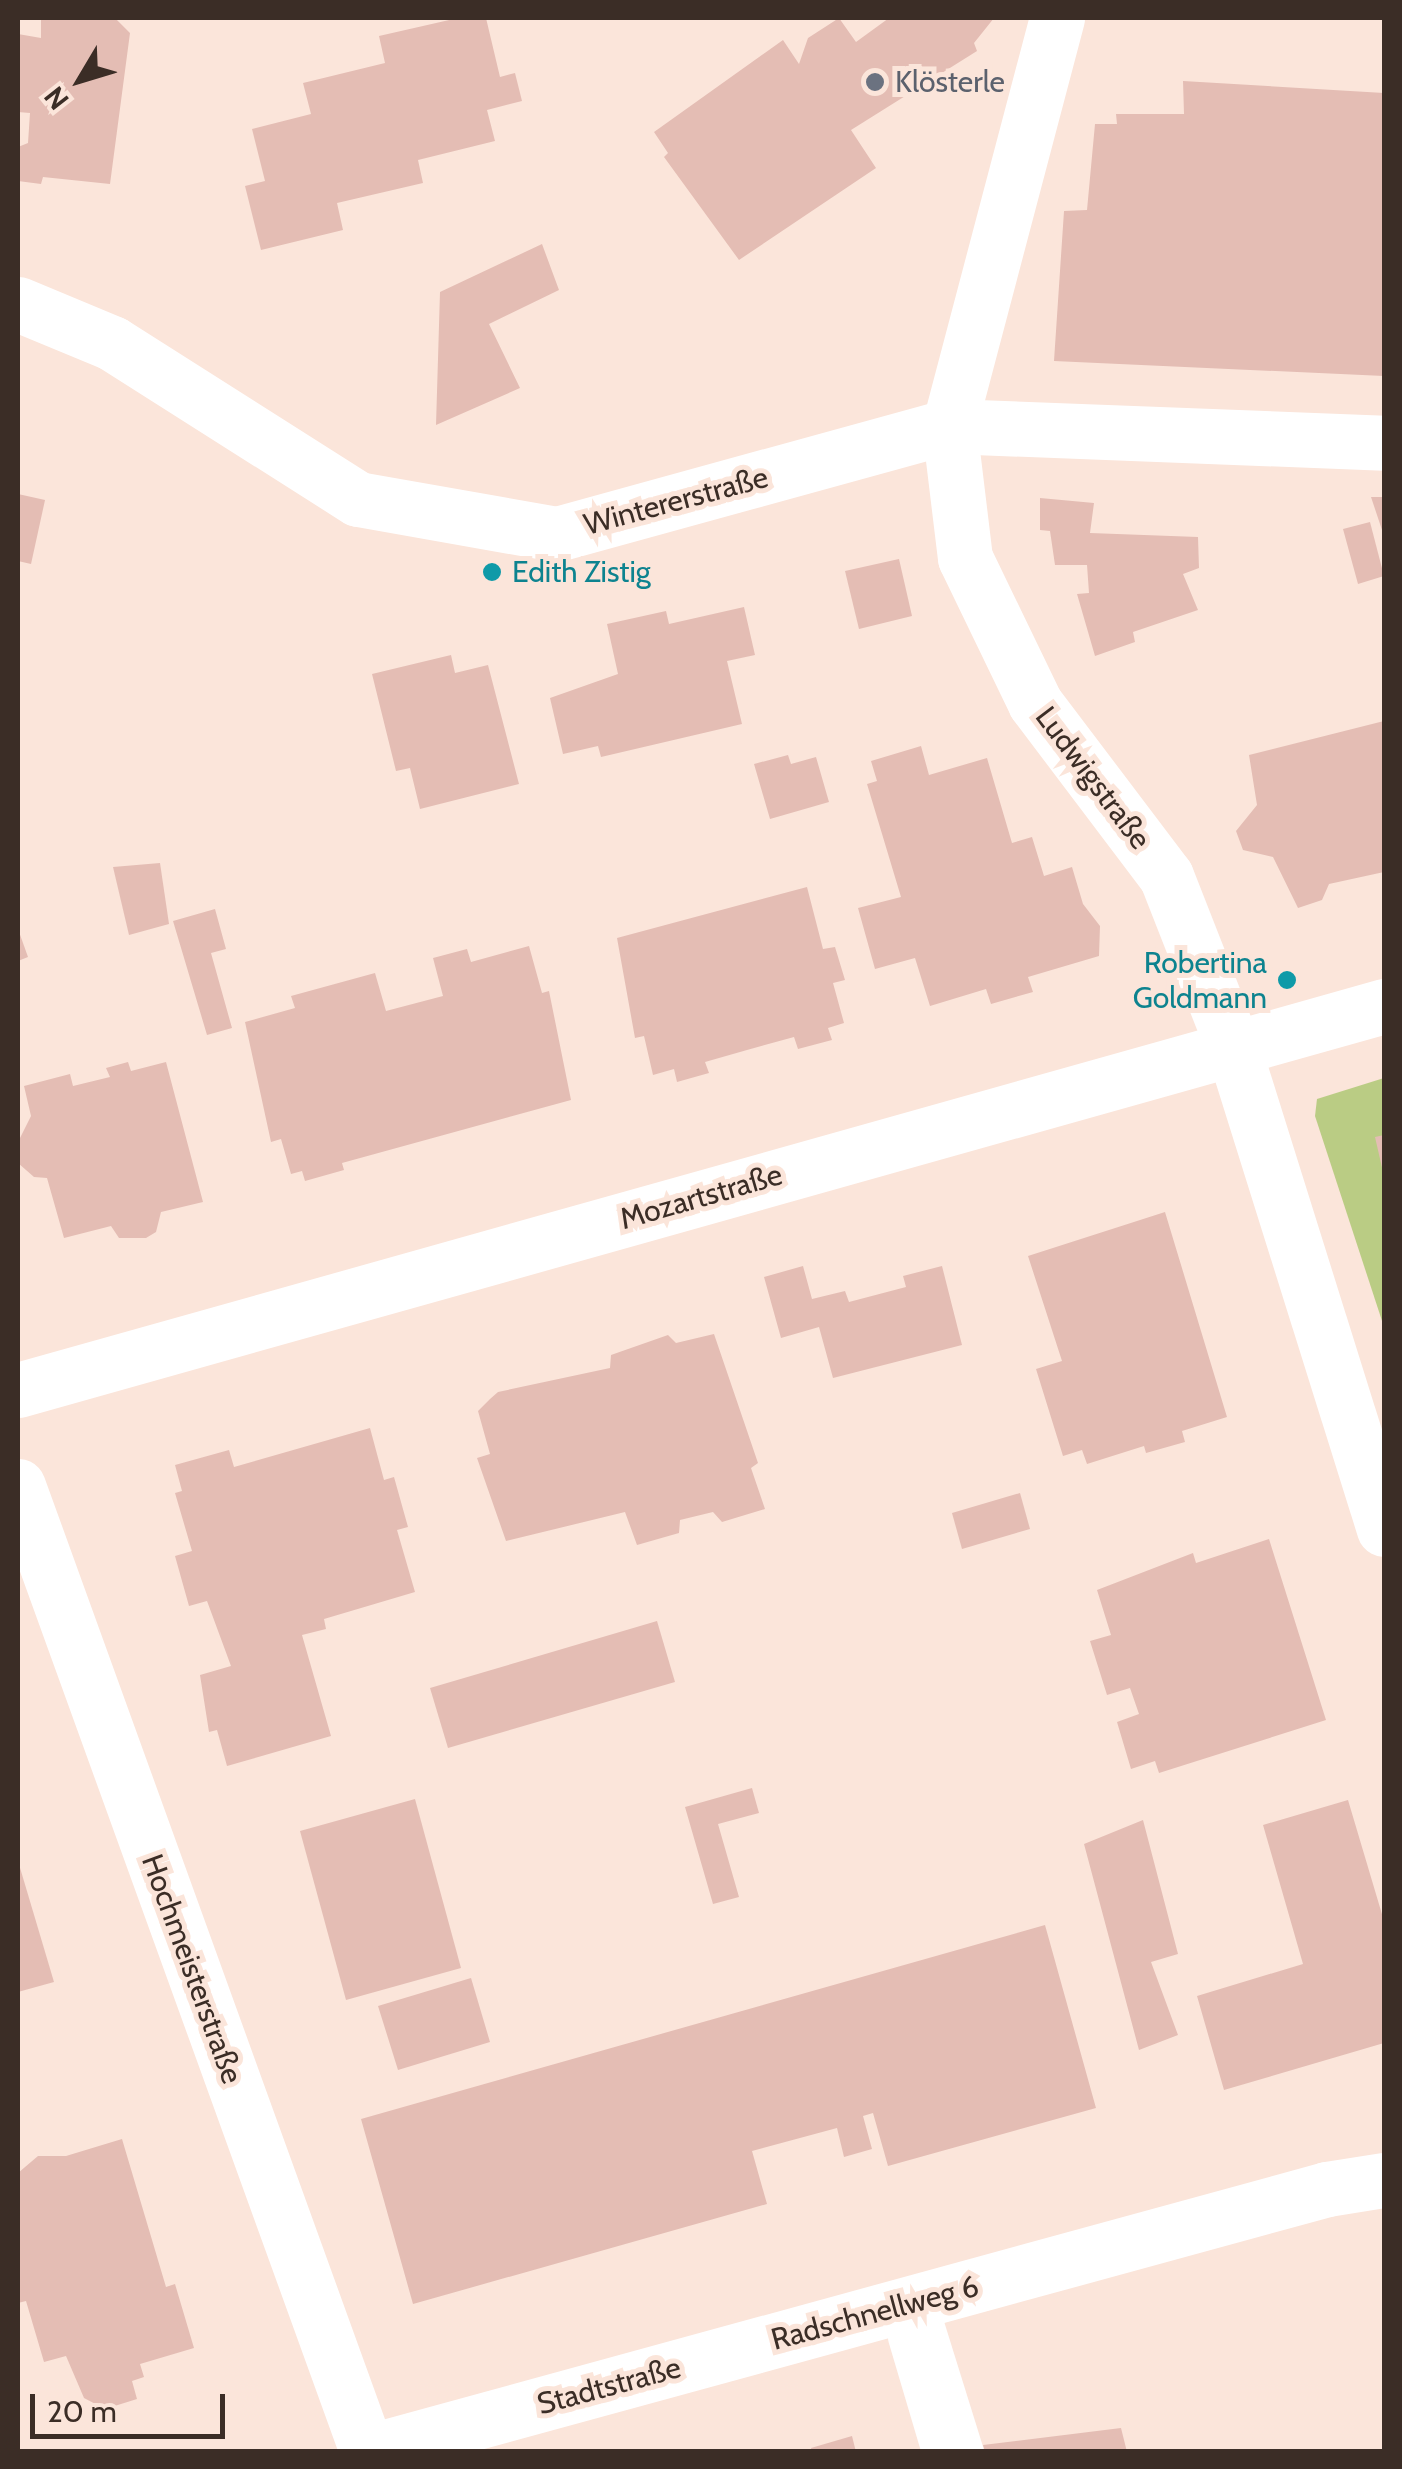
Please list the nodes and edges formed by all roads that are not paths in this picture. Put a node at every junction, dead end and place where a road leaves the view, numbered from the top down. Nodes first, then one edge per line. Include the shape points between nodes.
1 (1057, 18) edge
2 (18, 304) edge
3 (949, 426) junction
4 (1384, 443) edge
5 (1384, 1006) edge
6 (1233, 1047) junction
7 (18, 1390) edge
8 (18, 1486) edge
9 (1384, 1529) edge
10 (1384, 2180) edge
11 (889, 2310) junction
12 (367, 2452) edge
13 (939, 2452) edge
14 (966, 2452) edge

1 - 3 street, Ludwigstraße
2 - 3 street, Wintererstraße via 112,343 358,498 557,534
3 - 4 street, Wintererstraße
3 - 6 street, Ludwigstraße via 964,558 1035,703 1166,876
5 - 6 street, Mozartstraße
6 - 7 street, Mozartstraße
6 - 9 street, Ludwigstraße
8 - 12 street, Hochmeisterstraße
10 - 11 street, Radschnellweg 6
11 - 12 street, Stadtstraße
11 - 12 street, Radschnellweg 6
11 - 13 lane
11 - 14 lane

